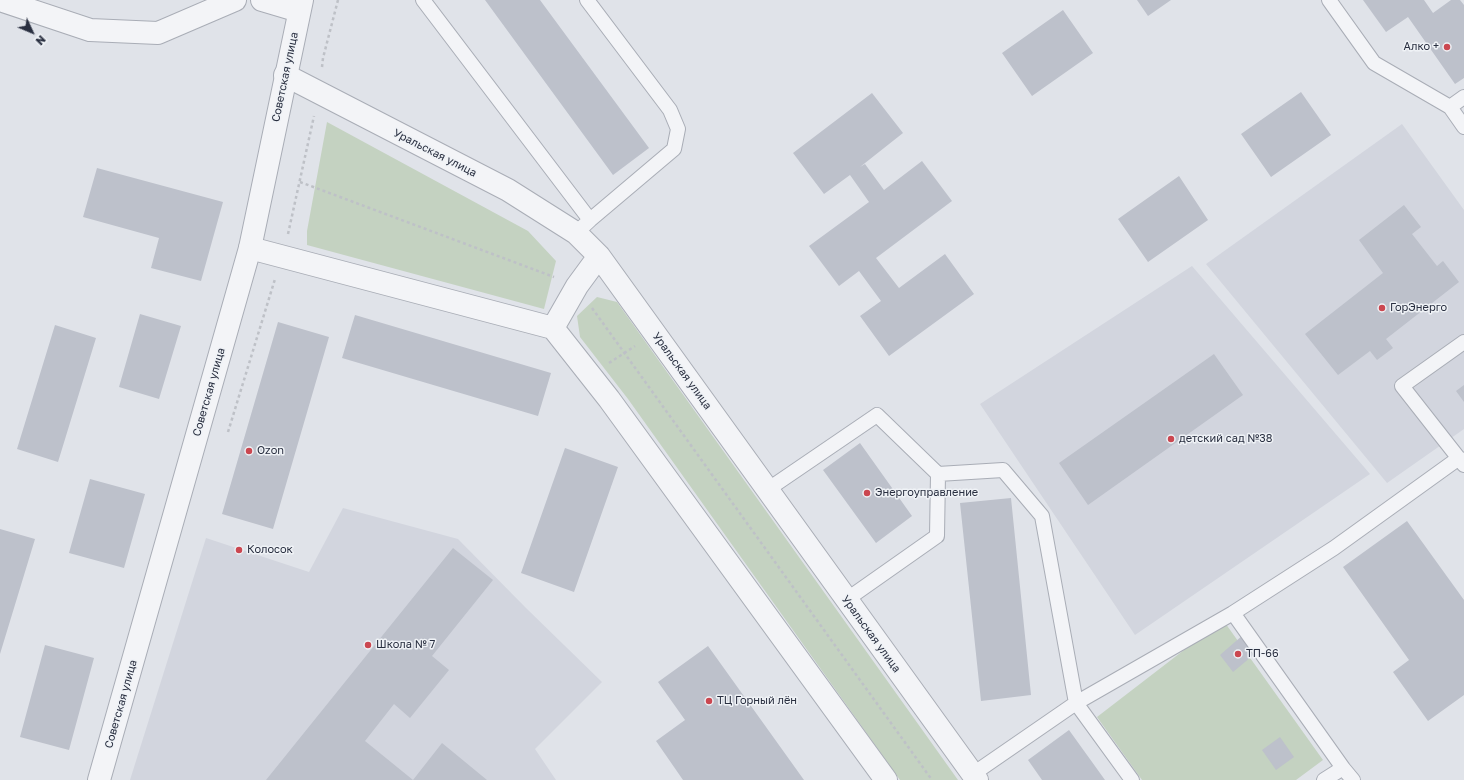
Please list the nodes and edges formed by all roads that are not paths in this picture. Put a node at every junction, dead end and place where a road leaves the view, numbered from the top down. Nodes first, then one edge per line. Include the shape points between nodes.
1 (0, 0) edge
2 (235, 0) edge
3 (262, 0) edge
4 (423, 0) edge
5 (587, 0) edge
6 (1329, 0) edge
7 (300, 5) edge
8 (285, 75) junction
9 (1464, 97) edge
10 (1450, 107) junction
11 (1464, 127) edge
12 (583, 227) junction
13 (250, 248) junction
14 (599, 256) junction
15 (553, 328) junction
16 (1464, 342) edge
17 (1461, 462) edge
18 (938, 474) junction
19 (767, 490) junction
20 (846, 600) junction
21 (1233, 613) junction
22 (1076, 703) junction
23 (1343, 768) junction
24 (975, 777) edge
25 (99, 780) edge
26 (886, 780) edge
27 (1132, 780) edge
28 (1324, 780) edge
29 (1353, 780) edge

1 - 2 street via 90,30 158,34
3 - 7 street
4 - 12 lane
5 - 12 lane via 670,110 678,129 674,149
6 - 10 lane via 1374,63
7 - 8 street, Советская улица
8 - 12 street, Уральская улица
8 - 13 street, Советская улица
9 - 10 lane
10 - 11 lane
12 - 14 street, Уральская улица
13 - 15 street
13 - 25 street, Советская улица
14 - 15 street via 577,286
14 - 19 street, Уральская улица
15 - 26 street
16 - 17 lane via 1402,386
17 - 21 lane
18 - 19 lane via 877,415
18 - 20 lane via 937,536
18 - 22 lane via 1003,470 1042,516
19 - 20 street, Уральская улица
20 - 24 street, Уральская улица
21 - 22 lane
21 - 23 lane
22 - 24 lane
22 - 27 lane
23 - 28 lane
23 - 29 lane

